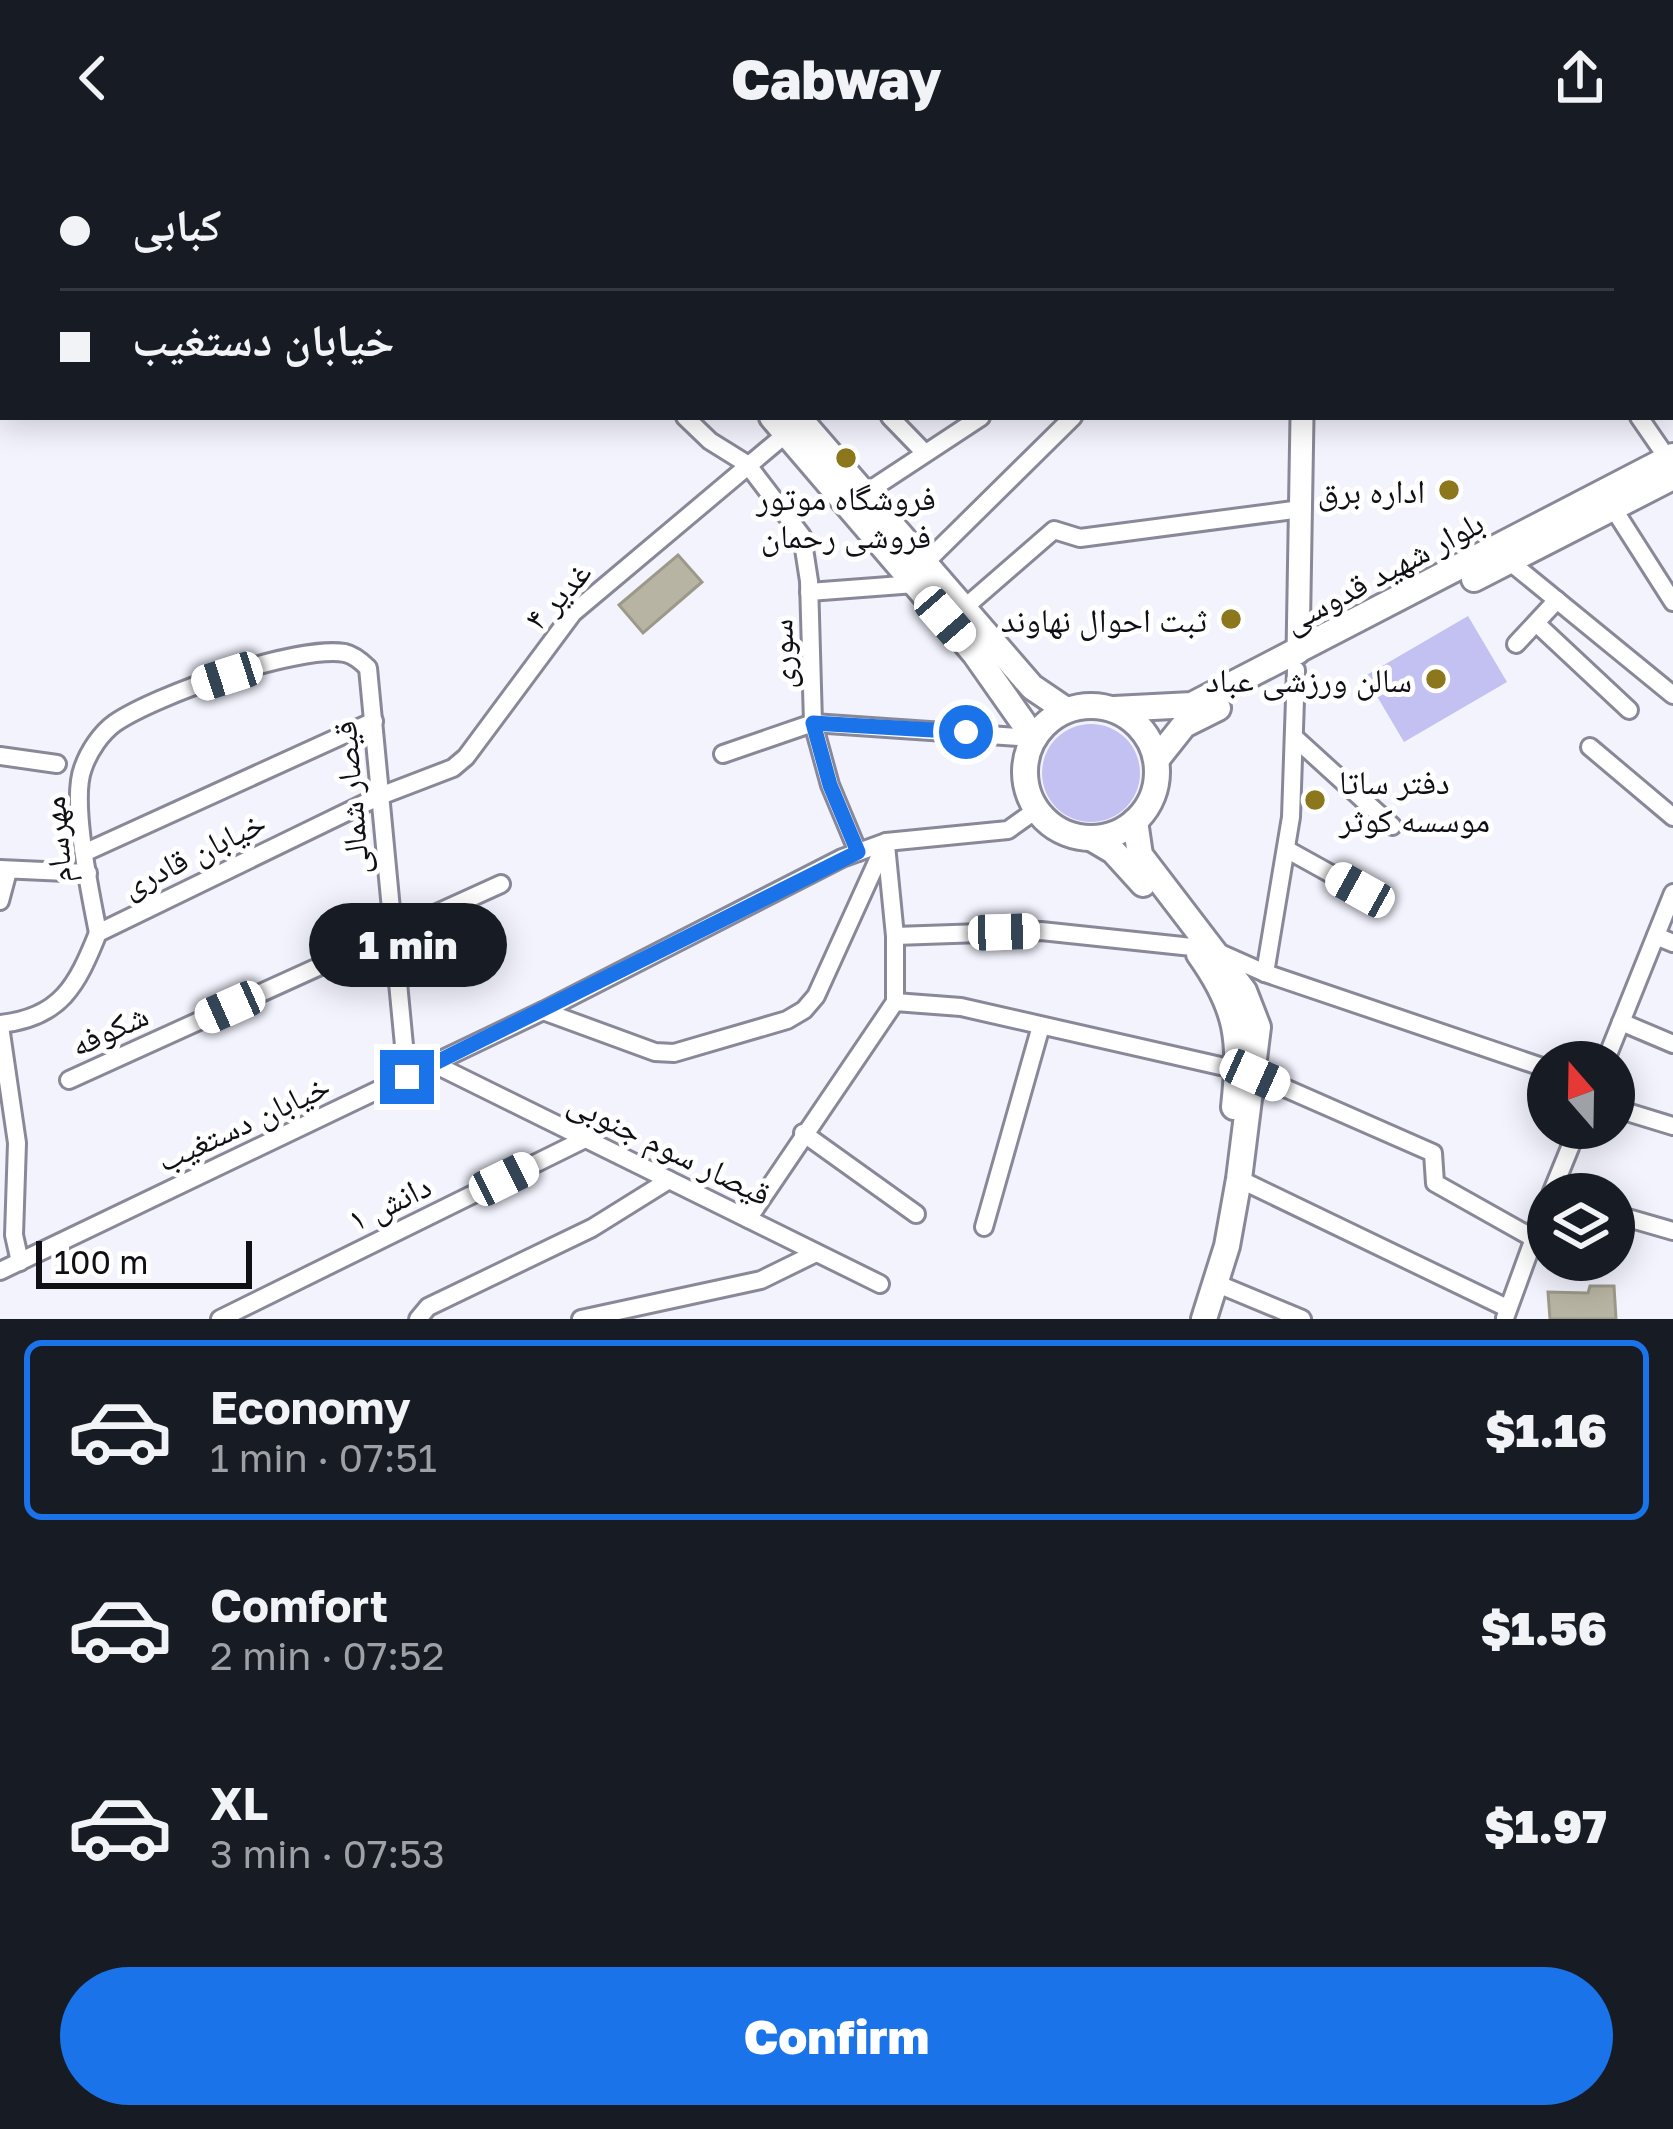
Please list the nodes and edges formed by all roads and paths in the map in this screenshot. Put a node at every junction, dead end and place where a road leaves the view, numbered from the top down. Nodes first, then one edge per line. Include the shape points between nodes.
1 (688, 420) edge
2 (893, 420) edge
3 (976, 420) edge
4 (1070, 420) edge
5 (1302, 420) edge
6 (1641, 420) edge
7 (785, 422) edge
8 (923, 452) junction
9 (747, 464) junction
10 (1671, 464) edge
11 (864, 494) junction
12 (1613, 508) junction
13 (1300, 509) junction
14 (1509, 561) junction
15 (920, 574) junction
16 (809, 592) junction
17 (1557, 600) junction
18 (1673, 602) edge
19 (963, 609) junction
20 (1536, 623) junction
21 (1516, 644) dead end
22 (360, 661) joint
23 (1297, 661) junction
24 (1669, 684) edge
25 (1114, 709) junction
26 (1066, 710) junction
27 (1629, 710) dead end
28 (374, 721) junction
29 (813, 723) junction
30 (1294, 737) junction
31 (1034, 738) junction
32 (1590, 747) dead end
33 (723, 754) dead end
34 (0, 756) edge
35 (1157, 759) junction
36 (57, 764) dead end
37 (380, 796) junction
38 (1036, 810) junction
39 (1673, 817) edge
40 (1135, 821) junction
41 (1392, 826) dead end
42 (1091, 838) junction
43 (886, 842) junction
44 (1286, 849) junction
45 (86, 852) junction
46 (858, 852) junction
47 (4, 870) edge
48 (88, 873) junction
49 (501, 884) dead end
50 (1360, 890) dead end
51 (1673, 893) edge
52 (0, 902) edge
53 (98, 933) junction
54 (391, 934) junction
55 (895, 936) junction
56 (1665, 939) edge
57 (1203, 949) junction
58 (1264, 973) junction
59 (895, 1001) junction
60 (543, 1011) junction
61 (1621, 1022) junction
62 (0, 1025) edge
63 (1041, 1025) junction
64 (1613, 1041) edge
65 (1673, 1044) edge
66 (1527, 1062) edge
67 (434, 1064) junction
68 (1246, 1072) junction
69 (407, 1077) junction
70 (70, 1080) dead end
71 (1635, 1114) edge
72 (1673, 1126) edge
73 (803, 1133) junction
74 (585, 1139) junction
75 (1239, 1179) junction
76 (669, 1180) junction
77 (916, 1214) dead end
78 (748, 1220) junction
79 (1635, 1220) edge
80 (984, 1227) dead end
81 (1673, 1231) edge
82 (1527, 1235) edge
83 (816, 1252) junction
84 (1527, 1255) edge
85 (20, 1262) junction
86 (0, 1271) edge
87 (1213, 1282) junction
88 (880, 1284) dead end
89 (1506, 1313) edge
90 (600, 1316) edge
91 (220, 1319) edge
92 (418, 1319) edge
93 (581, 1319) edge
94 (1204, 1319) edge
95 (1302, 1319) edge

1 - 9 street, سوری
2 - 8 street
3 - 8 street
4 - 15 street
5 - 13 street
6 - 10 street
7 - 9 street, غدیر ۴
7 - 11 main road
7 - 15 main road
8 - 11 street
9 - 16 street, سوری via 802,536
9 - 37 street, غدیر ۴ via 573,613 466,757
10 - 12 main road, بلوار شهید قدوسی
10 - 23 main road, بلوار شهید قدوسی
11 - 15 main road
12 - 14 main road, بلوار شهید قدوسی
12 - 18 street
13 - 19 street via 1079,538 1054,530
13 - 23 street
14 - 17 street
14 - 23 main road, بلوار شهید قدوسی
15 - 16 street
15 - 19 main road
15 - 31 main road
16 - 29 street, سوری
17 - 20 street
17 - 24 street
19 - 26 main road via 1032,687
20 - 21 street
20 - 27 street
22 - 28 street, قیصار شمالی via 368,668
22 - 45 street, مهرسام via 346,653 252,668 113,724 81,771
23 - 25 main road, بلوار شهید قدوسی via 1192,705
23 - 30 street
23 - 35 main road, بلوار شهید قدوسی via 1184,725
25 - 26 main road
25 - 35 main road via 1134,720
26 - 31 main road
28 - 37 street, قیصار شمالی
28 - 45 street
29 - 31 street
29 - 33 street
29 - 46 street, سوری
30 - 41 street
30 - 44 street
31 - 38 main road via 1024,775
32 - 39 street
34 - 36 street
35 - 40 main road via 1154,796
37 - 53 street, خیابان قادری
37 - 54 street, قیصار شمالی
38 - 42 main road via 1063,832
38 - 43 street, خیابان دستغیب via 1008,830
40 - 42 main road
40 - 57 main road via 1139,855
42 - 57 main road via 1125,862
43 - 46 street, خیابان دستغیب
43 - 55 street
43 - 60 street via 816,996 787,1020 674,1053
44 - 50 street
44 - 58 street
45 - 48 street, مهرسام
46 - 60 street, خیابان دستغیب
47 - 48 street
47 - 52 street
48 - 53 street, مهرسام
49 - 54 street, شکوفه
51 - 56 street
53 - 62 street, خیابان قادری via 63,1001
54 - 69 street, قیصار شمالی
54 - 70 street, شکوفه
55 - 57 street via 1041,931
55 - 59 street
56 - 61 street
57 - 58 street
57 - 68 main road via 1256,1017
58 - 66 street
59 - 63 street
59 - 73 street
60 - 67 street, خیابان دستغیب
61 - 64 street
61 - 65 street
62 - 85 street via 17,1143
63 - 68 street
63 - 80 street
67 - 69 street, خیابان دستغیب
67 - 74 street, قیصار سوم جنوبی
68 - 75 main road
68 - 82 street via 1432,1154 1435,1183
68 - 87 main road
69 - 85 street, خیابان دستغیب
71 - 72 street
73 - 77 street
73 - 78 street
74 - 76 street, قیصار سوم جنوبی
74 - 91 street, دانش ۱
75 - 87 main road
75 - 89 street
76 - 78 street, قیصار سوم جنوبی
76 - 92 street
78 - 83 street, قیصار سوم جنوبی
79 - 81 street
83 - 88 street, قیصار سوم جنوبی
83 - 90 street via 761,1280
84 - 89 street
85 - 86 street, خیابان دستغیب
87 - 94 main road
87 - 95 street
90 - 93 street

